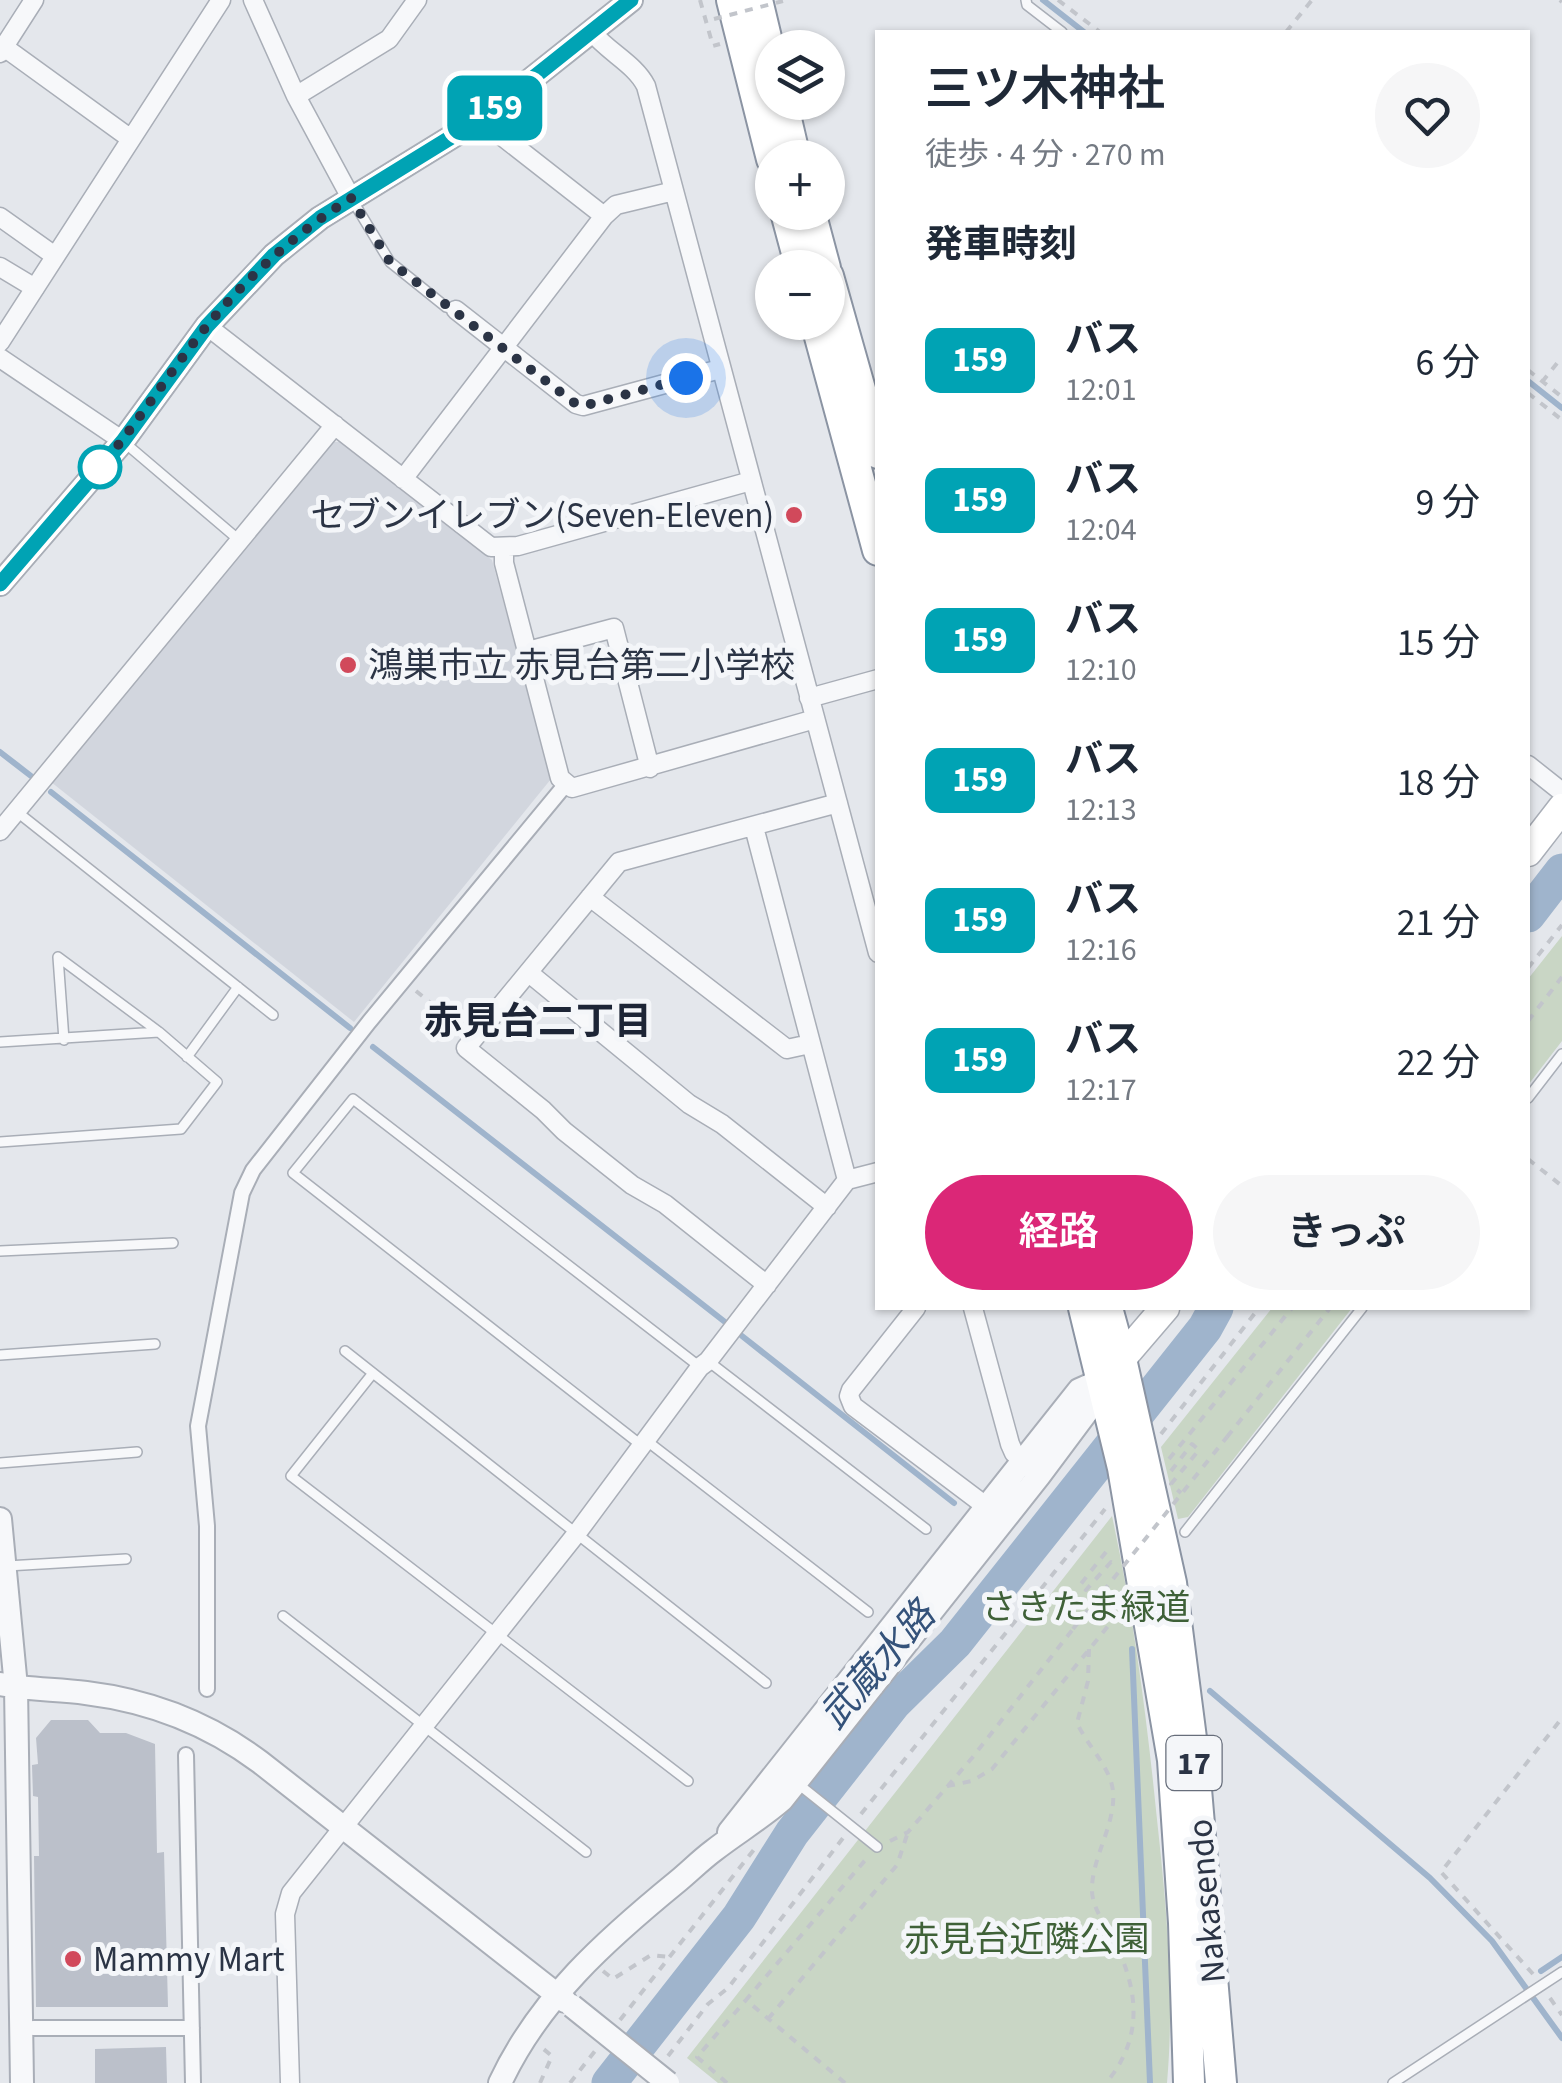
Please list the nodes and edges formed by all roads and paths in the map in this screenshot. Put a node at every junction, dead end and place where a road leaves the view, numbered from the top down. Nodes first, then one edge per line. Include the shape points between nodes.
1 (34, 0) edge
2 (220, 0) edge
3 (253, 0) edge
4 (417, 0) edge
5 (631, 0) edge
6 (700, 0) edge
7 (1026, 0) edge
8 (1058, 0) edge
9 (1312, 0) edge
10 (770, 1) edge
11 (723, 10) edge
12 (771, 30) edge
13 (1059, 30) edge
14 (1097, 30) edge
15 (1288, 30) edge
16 (592, 32) junction
17 (2, 50) edge
18 (296, 96) junction
19 (484, 117) junction
20 (131, 139) junction
21 (766, 140) edge
22 (674, 191) junction
23 (351, 198) junction
24 (604, 216) junction
25 (0, 217) edge
26 (55, 256) junction
27 (0, 267) edge
28 (34, 288) junction
29 (456, 310) joint
30 (207, 326) junction
31 (845, 337) edge
32 (821, 340) edge
33 (0, 342) edge
34 (504, 348) junction
35 (1562, 357) edge
36 (0, 358) edge
37 (720, 369) junction
38 (1530, 372) edge
39 (1542, 382) junction
40 (1530, 396) edge
41 (1562, 397) edge
42 (1562, 420) edge
43 (335, 425) junction
44 (123, 441) junction
45 (875, 443) edge
46 (403, 480) junction
47 (751, 481) junction
48 (875, 539) edge
49 (241, 541) junction
50 (504, 548) junction
51 (0, 584) edge
52 (528, 651) junction
53 (875, 679) edge
54 (808, 698) junction
55 (815, 719) junction
56 (1530, 766) edge
57 (650, 768) junction
58 (566, 784) junction
59 (1562, 792) edge
60 (838, 803) junction
61 (1562, 808) edge
62 (16, 811) junction
63 (754, 828) junction
64 (0, 832) edge
65 (1530, 849) edge
66 (590, 897) junction
67 (1562, 924) edge
68 (875, 942) edge
69 (1530, 965) edge
70 (529, 972) junction
71 (1562, 977) edge
72 (404, 981) junction
73 (238, 987) junction
74 (273, 1015) dead end
75 (1530, 1019) edge
76 (159, 1032) junction
77 (474, 1038) junction
78 (64, 1040) junction
79 (0, 1042) edge
80 (810, 1044) junction
81 (1562, 1054) edge
82 (187, 1057) junction
83 (1530, 1095) edge
84 (0, 1142) edge
85 (1530, 1161) edge
86 (875, 1173) edge
87 (847, 1180) junction
88 (1562, 1186) edge
89 (827, 1207) junction
90 (173, 1244) dead end
91 (0, 1251) edge
92 (767, 1285) junction
93 (914, 1310) edge
94 (975, 1310) edge
95 (1085, 1310) edge
96 (1107, 1310) edge
97 (1163, 1310) edge
98 (1257, 1310) edge
99 (1290, 1310) edge
100 (1328, 1310) edge
101 (1360, 1310) edge
102 (155, 1344) dead end
103 (345, 1350) dead end
104 (0, 1354) edge
105 (704, 1364) junction
106 (372, 1373) junction
107 (1115, 1382) junction
108 (643, 1442) junction
109 (137, 1452) dead end
110 (1145, 1455) junction
111 (0, 1463) edge
112 (1030, 1469) junction
113 (1169, 1474) dead end
114 (1182, 1492) junction
115 (1115, 1499) dead end
116 (987, 1508) junction
117 (926, 1529) dead end
118 (1184, 1532) dead end
119 (1, 1533) edge
120 (577, 1534) junction
121 (1106, 1552) dead end
122 (126, 1559) dead end
123 (4, 1566) junction
124 (1120, 1570) junction
125 (1123, 1608) dead end
126 (868, 1612) dead end
127 (283, 1616) dead end
128 (498, 1634) junction
129 (1090, 1648) junction
130 (766, 1683) dead end
131 (5, 1689) edge
132 (207, 1689) dead end
133 (1562, 1718) edge
134 (425, 1728) junction
135 (186, 1755) dead end
136 (688, 1781) dead end
137 (795, 1782) junction
138 (947, 1786) junction
139 (848, 1823) junction
140 (344, 1828) junction
141 (908, 1832) junction
142 (763, 1839) dead end
143 (876, 1847) junction
144 (586, 1852) dead end
145 (669, 1958) junction
146 (599, 1968) dead end
147 (1562, 1972) edge
148 (1539, 1987) junction
149 (564, 2000) junction
150 (746, 2000) junction
151 (1562, 2014) edge
152 (768, 2018) junction
153 (620, 2020) dead end
154 (33, 2028) dead end
155 (192, 2028) junction
156 (538, 2044) dead end
157 (595, 2052) dead end
158 (667, 2057) dead end
159 (22, 2083) edge
160 (193, 2083) edge
161 (290, 2083) edge
162 (500, 2083) edge
163 (540, 2083) edge
164 (570, 2083) edge
165 (668, 2083) edge
166 (727, 2083) edge
167 (844, 2083) edge
168 (1106, 2083) edge
169 (1189, 2083) edge
170 (1221, 2083) edge
171 (1394, 2083) edge

1 - 17 street
2 - 20 street
3 - 18 street
4 - 18 street via 389,39
5 - 16 street
6 - 11 path via 713,46 720,44
7 - 13 lane
8 - 14 path
9 - 15 path
10 - 11 path, bridge
10 - 12 highway
11 - 21 highway
16 - 19 street
16 - 22 street via 643,79
17 - 20 street
18 - 23 street
19 - 23 street
19 - 24 street
20 - 26 street
22 - 24 street via 616,205
22 - 37 street
23 - 29 lane via 390,262
23 - 30 street via 274,255
24 - 34 street
25 - 26 street
26 - 28 street
27 - 28 street
28 - 33 street
29 - 34 street
30 - 43 street
30 - 44 street
31 - 45 highway
32 - 48 highway
34 - 37 street via 583,406
34 - 46 street
35 - 39 path
36 - 44 street
37 - 47 street
38 - 39 path
39 - 41 path
40 - 42 path
43 - 46 street
43 - 49 street
44 - 49 lane
44 - 51 street
46 - 50 street via 491,547
47 - 50 street
47 - 54 street
49 - 62 street
50 - 52 street
52 - 57 street via 614,628
52 - 58 street
53 - 54 street
54 - 55 street
55 - 57 street
55 - 60 street
56 - 59 street
57 - 58 street via 572,788
58 - 72 street
60 - 63 street
60 - 68 street
61 - 65 main road
62 - 64 street
62 - 73 lane
63 - 66 street via 619,862
63 - 80 street
66 - 70 street
66 - 80 street via 787,1049
67 - 69 path
70 - 77 street
70 - 89 street
71 - 75 path
72 - 77 path
72 - 132 street via 253,1170 242,1193 198,1426 207,1526
73 - 74 lane
73 - 82 lane
76 - 78 lane
76 - 78 lane via 58,957
76 - 82 lane
77 - 92 street via 466,1048 564,1131
78 - 79 lane
80 - 87 street
81 - 83 lane
82 - 84 lane via 218,1082 181,1130
85 - 88 path
86 - 87 street
87 - 89 street
89 - 92 street
90 - 91 lane
92 - 105 street
93 - 116 street via 851,1390 850,1401
94 - 112 street via 1010,1444
95 - 107 highway, Nakasendo / 17
96 - 107 highway, Nakasendo / 17
97 - 107 main road
98 - 110 path
99 - 110 path
100 - 114 path, bridge
101 - 118 lane
102 - 104 lane
103 - 106 lane
105 - 108 street
105 - 108 lane via 353,1099 294,1173
105 - 117 lane
106 - 120 lane
106 - 128 lane via 291,1476
107 - 110 highway, Nakasendo / 17
107 - 112 street
108 - 120 street
108 - 126 lane
109 - 111 lane
110 - 169 highway, Nakasendo / 17 via 1173,1760
110 - 170 highway, Nakasendo / 17 via 1193,1754
112 - 116 street
112 - 137 street
113 - 114 path via 1192,1444 1199,1450 1172,1484
114 - 124 path, bridge
115 - 139 path
116 - 137 street
119 - 123 street
120 - 128 street
120 - 130 lane
121 - 124 path via 1080,1585 1086,1590 1111,1562
122 - 123 lane
123 - 131 street
124 - 138 path, bridge
125 - 129 path
127 - 134 lane
128 - 134 street
128 - 136 lane
129 - 138 path via 992,1769
129 - 168 path via 1077,1724 1111,1778 1112,1807 1092,1890 1137,2008 1132,2034
131 - 140 street via 125,1699 182,1716 239,1746
131 - 159 street
133 - 148 path via 1441,1872
134 - 140 street
134 - 144 lane
135 - 155 street
137 - 139 lane
137 - 149 street via 749,1828 598,1948
138 - 141 path
139 - 143 lane
139 - 158 path via 728,1988
140 - 149 street
140 - 161 street via 290,1894 285,1914
141 - 143 path
141 - 152 path via 897,1865
142 - 145 path
143 - 150 path
145 - 146 path via 651,1955 613,1979
145 - 153 path
147 - 148 lane
148 - 151 path
148 - 171 lane
149 - 162 street via 511,2058
149 - 165 street, bridge
150 - 152 path
150 - 166 path via 697,2057
152 - 167 path
154 - 155 street
155 - 160 street
156 - 163 path via 552,2056
157 - 164 path

